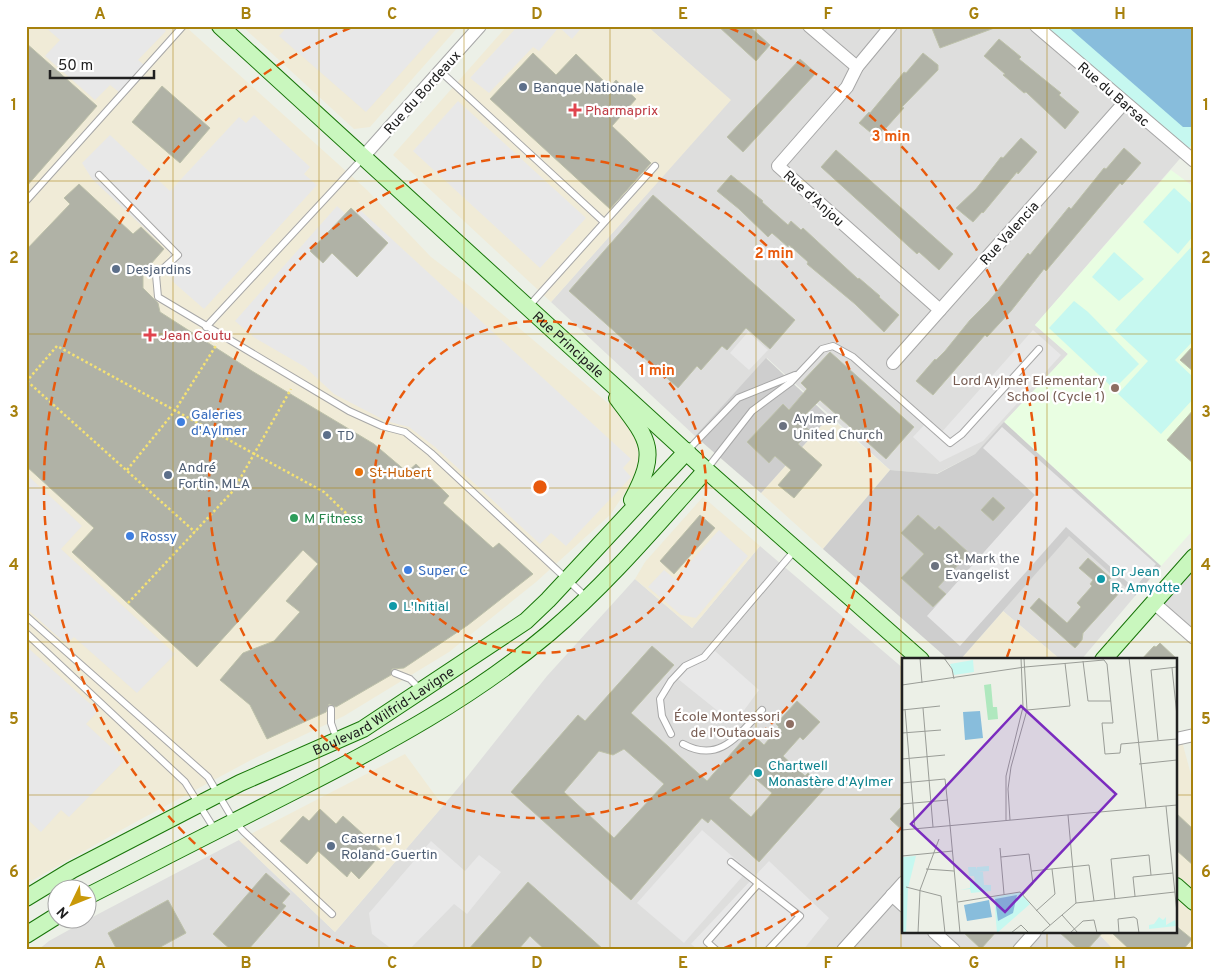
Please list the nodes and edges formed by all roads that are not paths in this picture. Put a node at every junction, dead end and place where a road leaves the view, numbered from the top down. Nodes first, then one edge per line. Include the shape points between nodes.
1 (182, 26) edge
2 (220, 26) edge
3 (480, 26) edge
4 (810, 26) edge
5 (891, 26) edge
6 (1036, 26) edge
7 (857, 67) junction
8 (440, 71) junction
9 (1124, 103) junction
10 (364, 157) junction
11 (1194, 161) edge
12 (655, 166) dead end
13 (99, 175) dead end
14 (26, 200) edge
15 (604, 222) junction
16 (528, 307) junction
17 (940, 310) junction
18 (206, 327) junction
19 (1039, 349) dead end
20 (590, 363) junction
21 (893, 363) dead end
22 (799, 374) junction
23 (687, 452) junction
24 (706, 470) junction
25 (613, 529) junction
26 (796, 549) junction
27 (1194, 557) edge
28 (568, 580) junction
29 (588, 599) junction
30 (1154, 603) junction
31 (26, 616) edge
32 (26, 633) edge
33 (1194, 638) edge
34 (919, 658) edge
35 (1106, 658) edge
36 (395, 673) dead end
37 (422, 691) junction
38 (332, 709) dead end
39 (762, 710) dead end
40 (670, 734) dead end
41 (1194, 735) edge
42 (1178, 739) edge
43 (338, 742) junction
44 (683, 744) dead end
45 (220, 795) junction
46 (201, 804) junction
47 (234, 822) junction
48 (216, 831) junction
49 (731, 862) dead end
50 (758, 884) junction
51 (902, 884) edge
52 (1178, 888) edge
53 (98, 891) edge
54 (892, 895) junction
55 (26, 898) edge
56 (1194, 902) edge
57 (902, 904) edge
58 (332, 914) dead end
59 (48, 921) edge
60 (936, 934) edge
61 (1033, 934) edge
62 (26, 935) edge
63 (716, 950) edge
64 (768, 950) edge
65 (843, 950) edge
66 (954, 950) edge
67 (1019, 950) edge

1 - 14 lane
2 - 10 main road, Rue Principale
3 - 8 street, Rue du Bordeaux
4 - 7 street
5 - 7 street, Rue d'Anjou
6 - 9 street, Rue du Barsac
7 - 17 street, Rue d'Anjou via 847,87 778,166
8 - 10 street, Rue du Bordeaux
8 - 15 lane
9 - 11 street, Rue du Barsac
9 - 17 street, Rue Valencia
10 - 16 main road, Rue Principale
10 - 18 lane
12 - 15 lane
13 - 18 lane via 178,255 156,275 158,297
15 - 16 lane
16 - 20 main road, Rue Principale
17 - 21 street, Rue Valencia
18 - 28 lane via 349,411 405,432
19 - 22 lane via 962,434 950,442 842,349 832,346 822,349
20 - 23 main road, Rue Principale
20 - 25 main road via 645,437 649,456 641,484
22 - 23 lane via 738,398
22 - 24 lane via 752,411
23 - 24 main road, Rue Principale
23 - 25 main road, Boulevard Wilfrid-Lavigne
24 - 26 main road, Rue Principale
24 - 29 main road, Boulevard Wilfrid-Lavigne
25 - 28 main road, Boulevard Wilfrid-Lavigne
26 - 34 main road, Rue Principale
26 - 40 lane via 704,657 685,666 672,681 660,699 662,716
27 - 30 main road
28 - 29 lane
28 - 37 main road, Boulevard Wilfrid-Lavigne via 526,621
29 - 47 main road, Boulevard Wilfrid-Lavigne via 499,672 424,722
30 - 33 street
30 - 35 main road
31 - 45 lane via 208,777
32 - 46 lane via 185,782
36 - 37 lane via 410,679
37 - 43 main road, Boulevard Wilfrid-Lavigne via 363,730
38 - 43 lane via 331,723
39 - 44 lane via 729,743 712,752
41 - 42 street
43 - 45 main road, Boulevard Wilfrid-Lavigne via 240,783
45 - 46 main road, Boulevard Wilfrid-Lavigne
45 - 47 lane
46 - 48 lane
46 - 55 main road, Boulevard Wilfrid-Lavigne via 72,870
47 - 48 main road, Boulevard Wilfrid-Lavigne
47 - 58 lane
48 - 53 main road, Boulevard Wilfrid-Lavigne
49 - 50 lane
50 - 63 lane via 707,942
50 - 64 lane via 800,916
51 - 54 street
52 - 56 main road
54 - 57 street
54 - 65 street
59 - 62 main road
60 - 66 street
61 - 67 street

